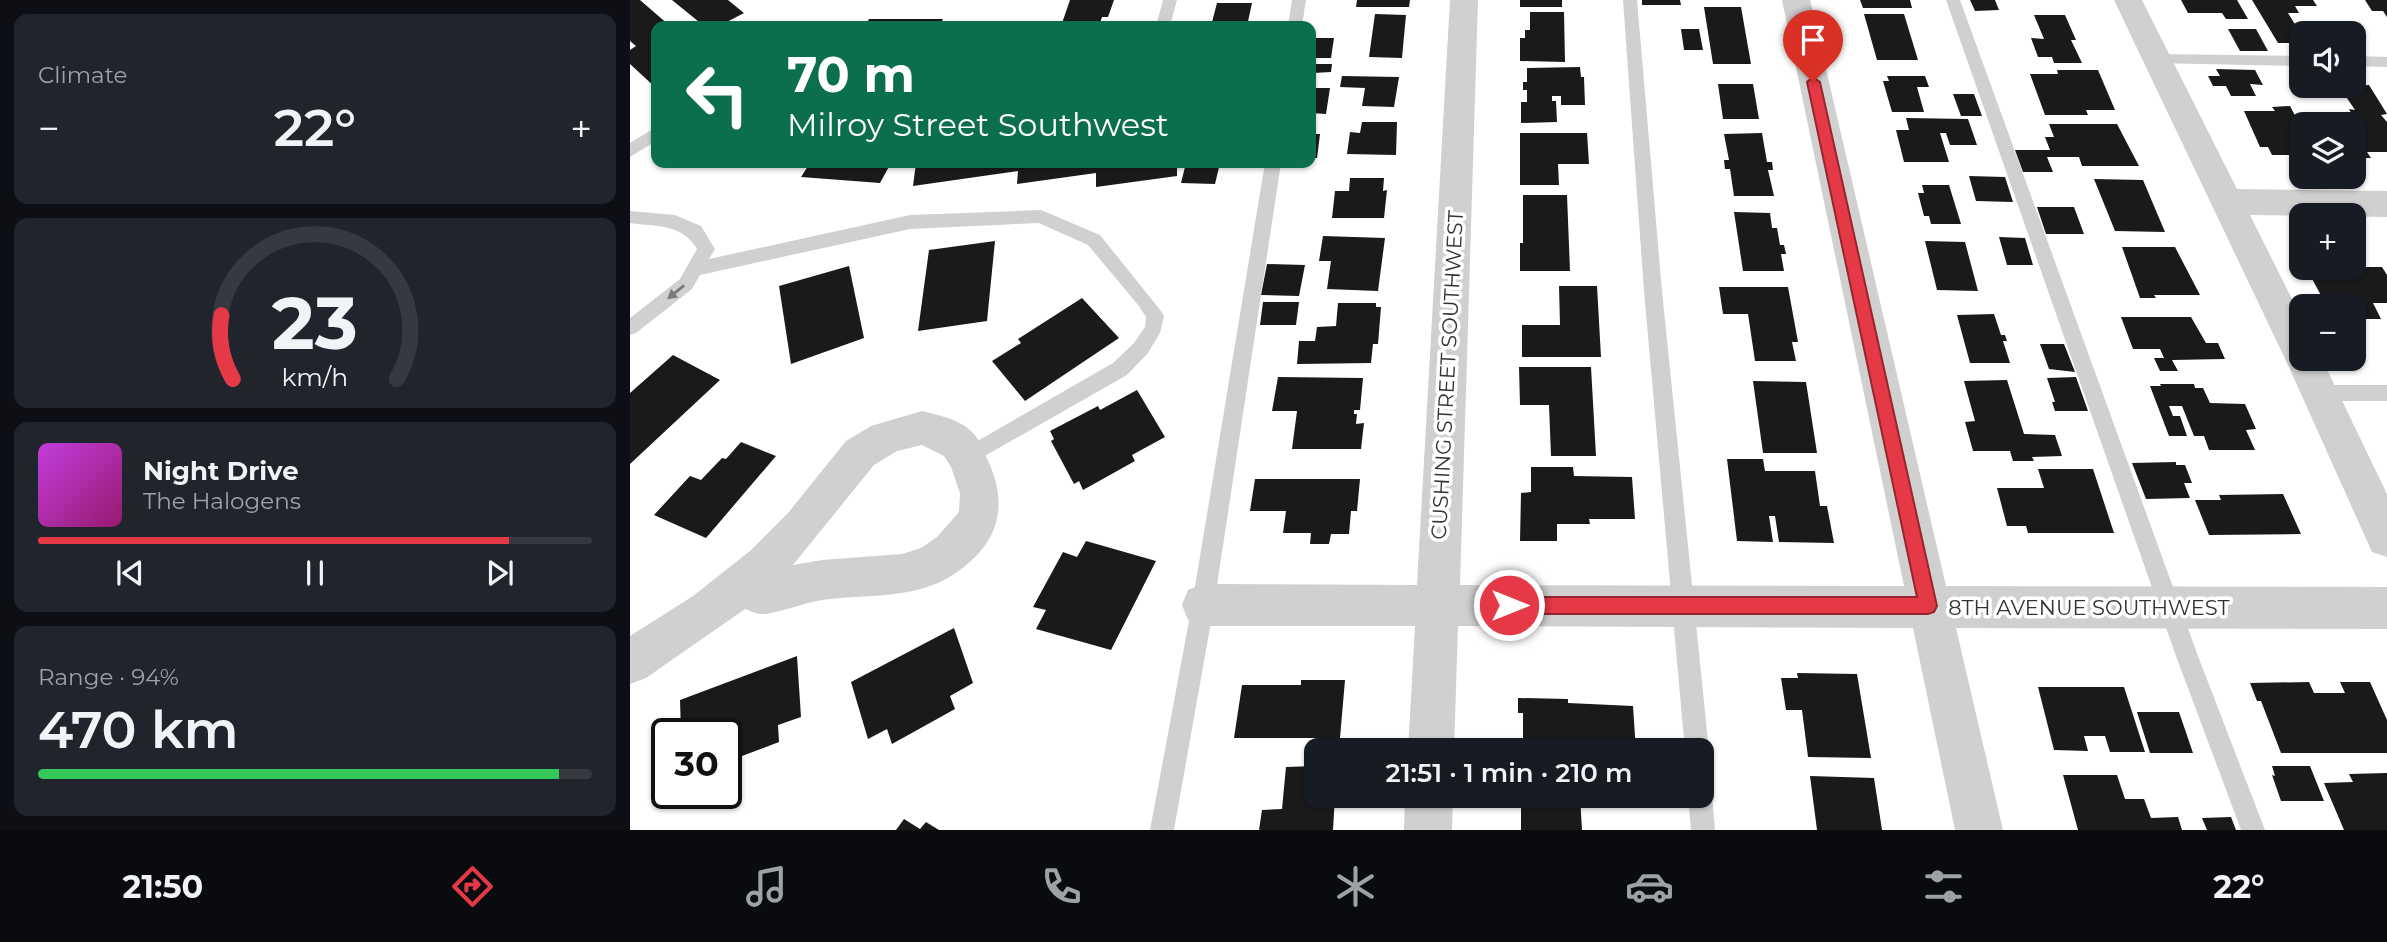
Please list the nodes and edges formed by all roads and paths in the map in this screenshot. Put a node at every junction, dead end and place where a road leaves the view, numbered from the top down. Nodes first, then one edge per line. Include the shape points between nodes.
1 (1170, 0) edge
2 (1299, 0) edge
3 (1464, 0) edge
4 (1630, 0) edge
5 (1796, 0) edge
6 (1953, 0) edge
7 (2128, 0) edge
8 (1164, 21) edge
9 (1296, 21) edge
10 (2157, 59) junction
11 (2289, 61) edge
12 (2366, 61) edge
13 (2387, 62) edge
14 (651, 136) edge
15 (630, 151) edge
16 (1272, 168) edge
17 (2225, 202) junction
18 (2387, 204) edge
19 (630, 216) edge
20 (694, 269) junction
21 (630, 328) edge
22 (2289, 330) edge
23 (2310, 371) edge
24 (2321, 393) junction
25 (2387, 393) edge
26 (967, 457) junction
27 (2387, 538) edge
28 (746, 583) junction
29 (1203, 605) junction
30 (1437, 605) junction
31 (1685, 605) junction
32 (1928, 606) junction
33 (2169, 607) junction
34 (2387, 608) edge
35 (633, 647) edge
36 (1432, 738) edge
37 (1696, 738) edge
38 (1429, 808) edge
39 (1701, 808) edge
40 (1162, 830) edge
41 (1428, 830) edge
42 (1703, 830) edge
43 (1979, 830) edge
44 (2253, 830) edge

1 - 8 lane
2 - 9 lane
3 - 30 street, CUSHING STREET SOUTHWEST
4 - 31 lane
5 - 32 street
6 - 33 lane
7 - 10 street
10 - 11 lane
10 - 17 street
12 - 13 lane
14 - 15 lane
16 - 29 lane
17 - 18 street
17 - 22 street
19 - 20 lane via 675,222 695,231 706,249
20 -> 21 lane via 686,284
20 - 26 lane via 910,222 1041,216 1094,240 1145,301 1155,316 1154,328 1120,369
23 - 24 street
24 - 25 lane
24 - 27 street
26 - 28 street via 948,434 922,428 891,433 862,449 779,553
26 - 28 street via 983,497 975,525 953,551 923,569 821,580 760,594
28 - 35 street via 708,611
29 - 30 street, 8TH AVENUE SOUTHWEST
29 - 40 lane
30 - 31 street, 8TH AVENUE SOUTHWEST
30 - 36 street, CUSHING STREET SOUTHWEST
31 - 32 street, 8TH AVENUE SOUTHWEST
31 - 37 lane
32 - 33 street, 8TH AVENUE SOUTHWEST
32 - 43 street
33 - 34 street, 8TH AVENUE SOUTHWEST
33 - 44 lane
38 - 41 street
39 - 42 lane

